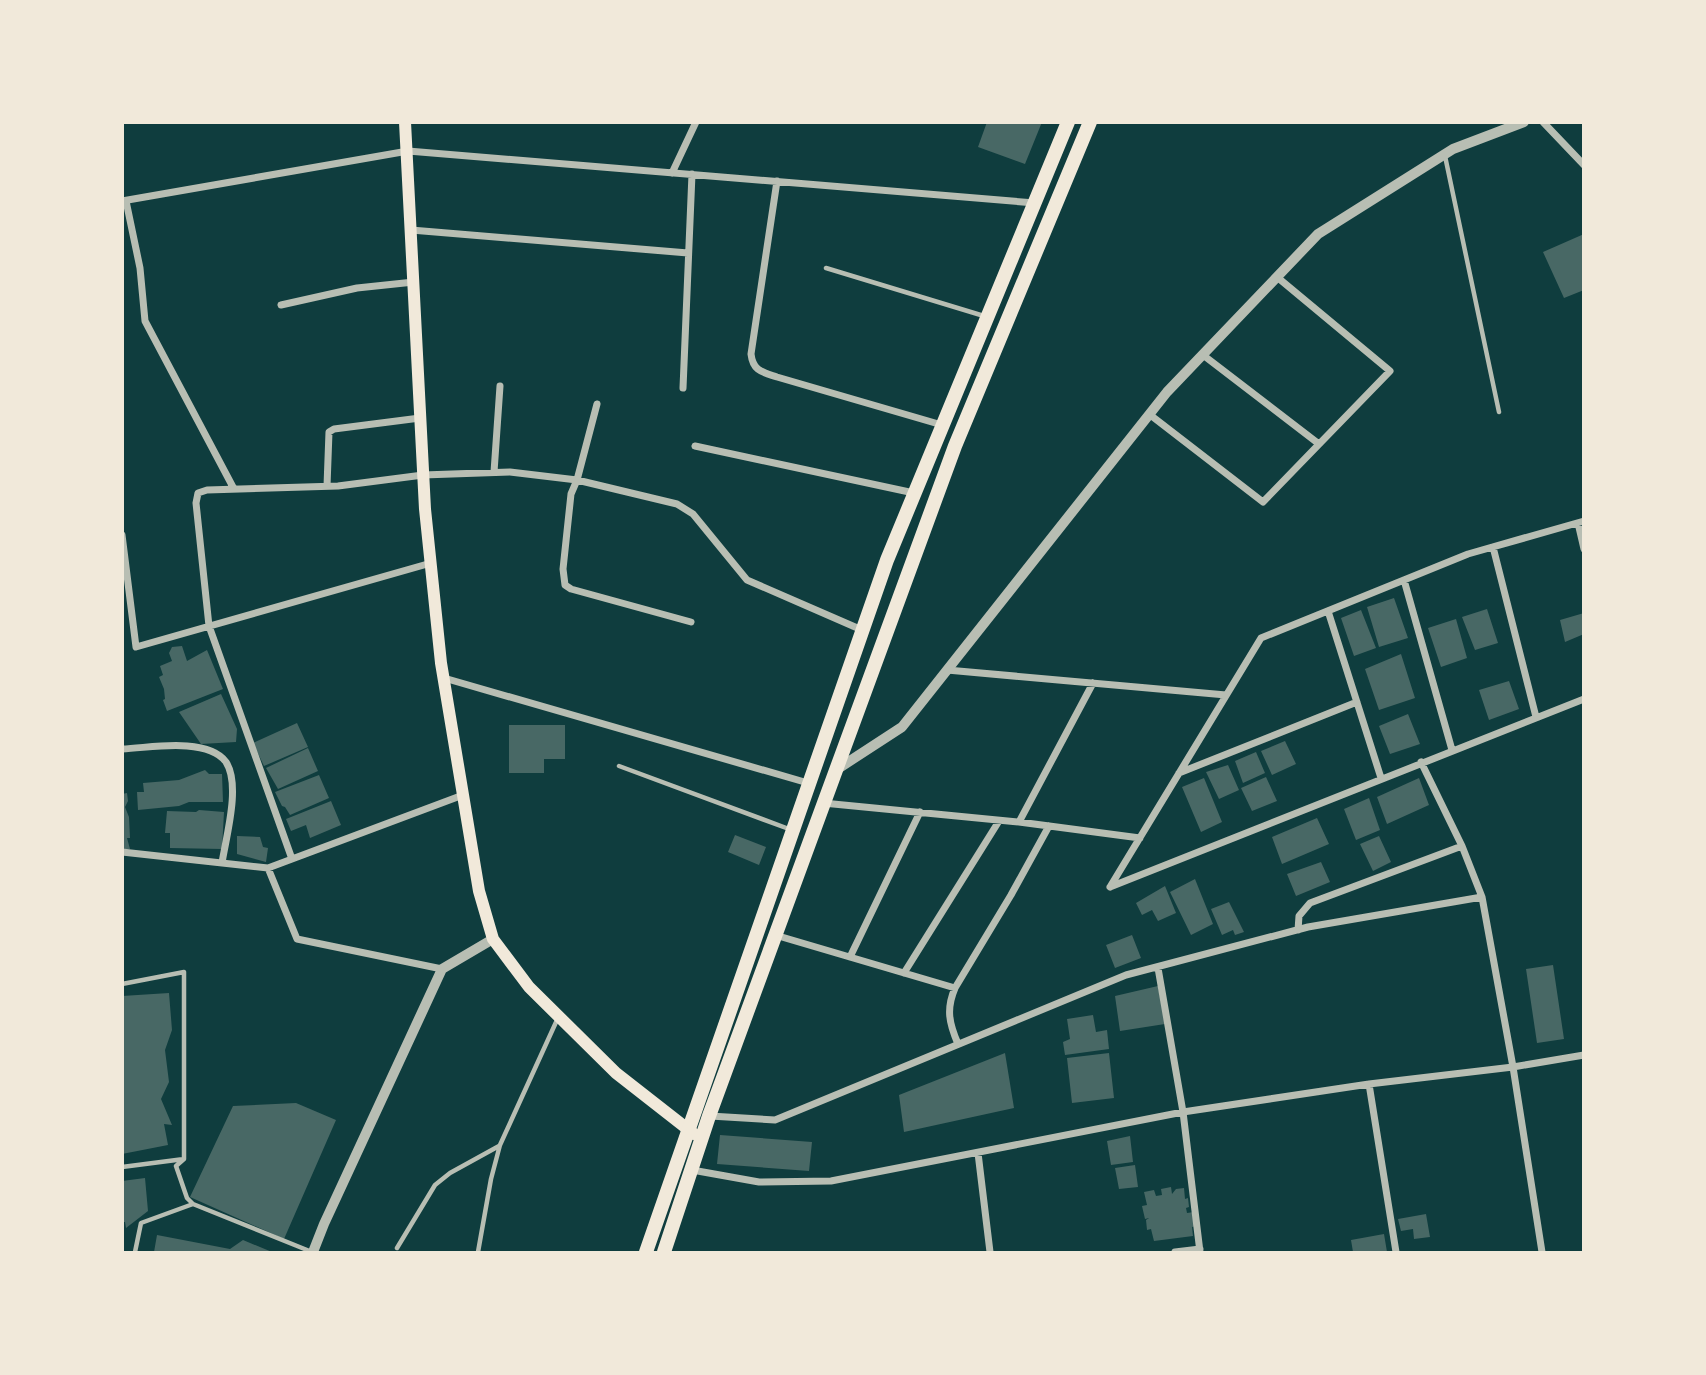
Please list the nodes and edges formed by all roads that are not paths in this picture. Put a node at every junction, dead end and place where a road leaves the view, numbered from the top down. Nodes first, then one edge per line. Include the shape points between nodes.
1 (405, 122) edge
2 (696, 122) edge
3 (1068, 122) edge
4 (1090, 122) edge
5 (1524, 122) edge
6 (1543, 122) edge
7 (408, 151) junction
8 (1445, 154) junction
9 (1584, 165) edge
10 (673, 173) junction
11 (692, 174) junction
12 (777, 181) junction
13 (124, 201) edge
14 (1035, 203) junction
15 (411, 230) junction
16 (688, 253) junction
17 (827, 268) dead end
18 (1277, 277) junction
19 (414, 282) junction
20 (281, 304) dead end
21 (988, 317) junction
22 (1202, 355) junction
23 (500, 386) dead end
24 (683, 388) dead end
25 (597, 404) dead end
26 (1499, 412) dead end
27 (1149, 414) junction
28 (421, 418) junction
29 (943, 425) junction
30 (1319, 444) junction
31 (695, 446) dead end
32 (494, 472) junction
33 (423, 475) junction
34 (578, 480) junction
35 (327, 486) junction
36 (234, 489) junction
37 (914, 493) junction
38 (1581, 522) edge
39 (122, 535) edge
40 (1493, 547) junction
41 (1584, 549) edge
42 (431, 563) junction
43 (1404, 580) junction
44 (1328, 611) junction
45 (691, 622) dead end
46 (209, 626) junction
47 (862, 630) junction
48 (947, 670) junction
49 (444, 678) junction
50 (1093, 683) junction
51 (1226, 695) junction
52 (1584, 699) edge
53 (1357, 702) junction
54 (1536, 717) junction
55 (122, 749) edge
56 (1452, 750) junction
57 (1421, 762) junction
58 (619, 766) dead end
59 (834, 772) junction
60 (1179, 773) junction
61 (1381, 778) junction
62 (808, 783) junction
63 (463, 795) junction
64 (823, 803) junction
65 (920, 812) junction
66 (999, 821) junction
67 (1019, 822) junction
68 (1049, 826) junction
69 (792, 830) junction
70 (1140, 838) junction
71 (1462, 846) junction
72 (122, 852) edge
73 (292, 859) junction
74 (222, 863) junction
75 (268, 868) junction
76 (1482, 897) junction
77 (1298, 930) junction
78 (775, 935) junction
79 (493, 939) junction
80 (850, 957) junction
81 (1158, 968) junction
82 (442, 969) junction
83 (904, 973) junction
84 (122, 984) edge
85 (955, 988) junction
86 (559, 1017) junction
87 (958, 1044) junction
88 (1584, 1055) edge
89 (1513, 1068) junction
90 (1369, 1084) junction
91 (1183, 1112) junction
92 (709, 1116) junction
93 (688, 1129) junction
94 (702, 1140) junction
95 (500, 1145) junction
96 (978, 1153) junction
97 (184, 1159) junction
98 (122, 1167) edge
99 (692, 1170) junction
100 (193, 1204) junction
101 (397, 1248) dead end
102 (1200, 1251) edge
103 (135, 1252) edge
104 (313, 1252) edge
105 (478, 1252) edge
106 (646, 1252) edge
107 (664, 1252) edge
108 (990, 1252) edge
109 (1175, 1252) edge
110 (1396, 1252) edge
111 (1542, 1252) edge

1 - 7 main road
2 - 10 street
3 - 14 main road
4 - 59 main road via 954,446
5 - 8 street
6 - 9 street
7 - 10 street
7 - 13 street
7 - 15 main road
8 - 18 street via 1318,234
8 - 26 lane
10 - 11 street
11 - 12 street
11 - 16 street
12 - 14 street
12 - 29 street via 752,363 757,370
13 - 36 street via 140,268 145,321
14 - 21 main road
15 - 16 street
15 - 19 main road
16 - 24 street
17 - 21 lane
18 - 22 street
18 - 30 street via 1390,371
19 - 20 street
19 - 28 main road
21 - 29 main road
22 - 27 street
22 - 30 street
23 - 32 street
25 - 34 street
27 - 30 street via 1263,502
27 - 48 street
28 - 33 main road
28 - 35 street via 329,432
29 - 37 main road
31 - 37 street
32 - 33 street
32 - 34 street
33 - 35 street
33 - 42 main road
34 - 45 street via 570,494 565,585
34 - 47 street via 677,503 693,514 747,580
35 - 36 street
36 - 46 street via 206,490 198,493 196,503
37 - 47 main road
38 - 40 street
38 - 41 street
39 - 46 street via 136,647
40 - 43 street
40 - 54 street
42 - 46 street
42 - 49 main road
43 - 44 street
43 - 56 street
44 - 51 street via 1261,638
44 - 53 street
46 - 73 street
47 - 62 main road
48 - 50 street
48 - 59 street via 902,727
49 - 62 street
49 - 63 main road
50 - 51 street
50 - 67 street
51 - 60 street
52 - 54 street
53 - 60 street
53 - 61 street
54 - 56 street
55 - 74 street via 187,746 223,759 232,797
56 - 57 street
57 - 61 street
57 - 71 street
58 - 69 lane
59 - 64 main road
60 - 70 street
61 - 70 street via 1110,887
62 - 69 main road
63 - 73 street
63 - 79 main road via 479,891
64 - 65 street
64 - 78 main road
65 - 66 street
65 - 80 street
66 - 67 street
66 - 83 street
67 - 68 street
68 - 70 street
68 - 85 street
69 - 93 main road
71 - 76 street
71 - 77 street via 1310,904 1299,916
72 - 74 street
73 - 75 street
74 - 75 street
75 - 82 street via 297,939
76 - 77 street
76 - 89 street
77 - 81 street
78 - 80 street
78 - 92 main road
79 - 82 street
79 - 86 main road via 529,987
80 - 83 street
81 - 87 street via 1126,975
81 - 91 street
82 - 104 street
83 - 85 street
84 - 97 lane via 184,972
85 - 87 street via 949,1019
86 - 93 main road via 616,1073
86 - 95 lane
87 - 92 street via 775,1120
88 - 89 street
89 - 90 street
89 - 111 street
90 - 91 street
90 - 110 street
91 - 96 street
91 - 102 street
92 - 94 main road
93 - 94 main road
93 - 106 main road
94 - 99 main road
95 - 101 lane via 435,1185
95 - 105 lane
96 - 99 street via 831,1181 759,1182
96 - 108 street
97 - 98 lane
97 - 100 lane via 176,1166
99 - 107 main road
100 - 103 lane via 141,1223
100 - 104 lane
102 - 109 street

